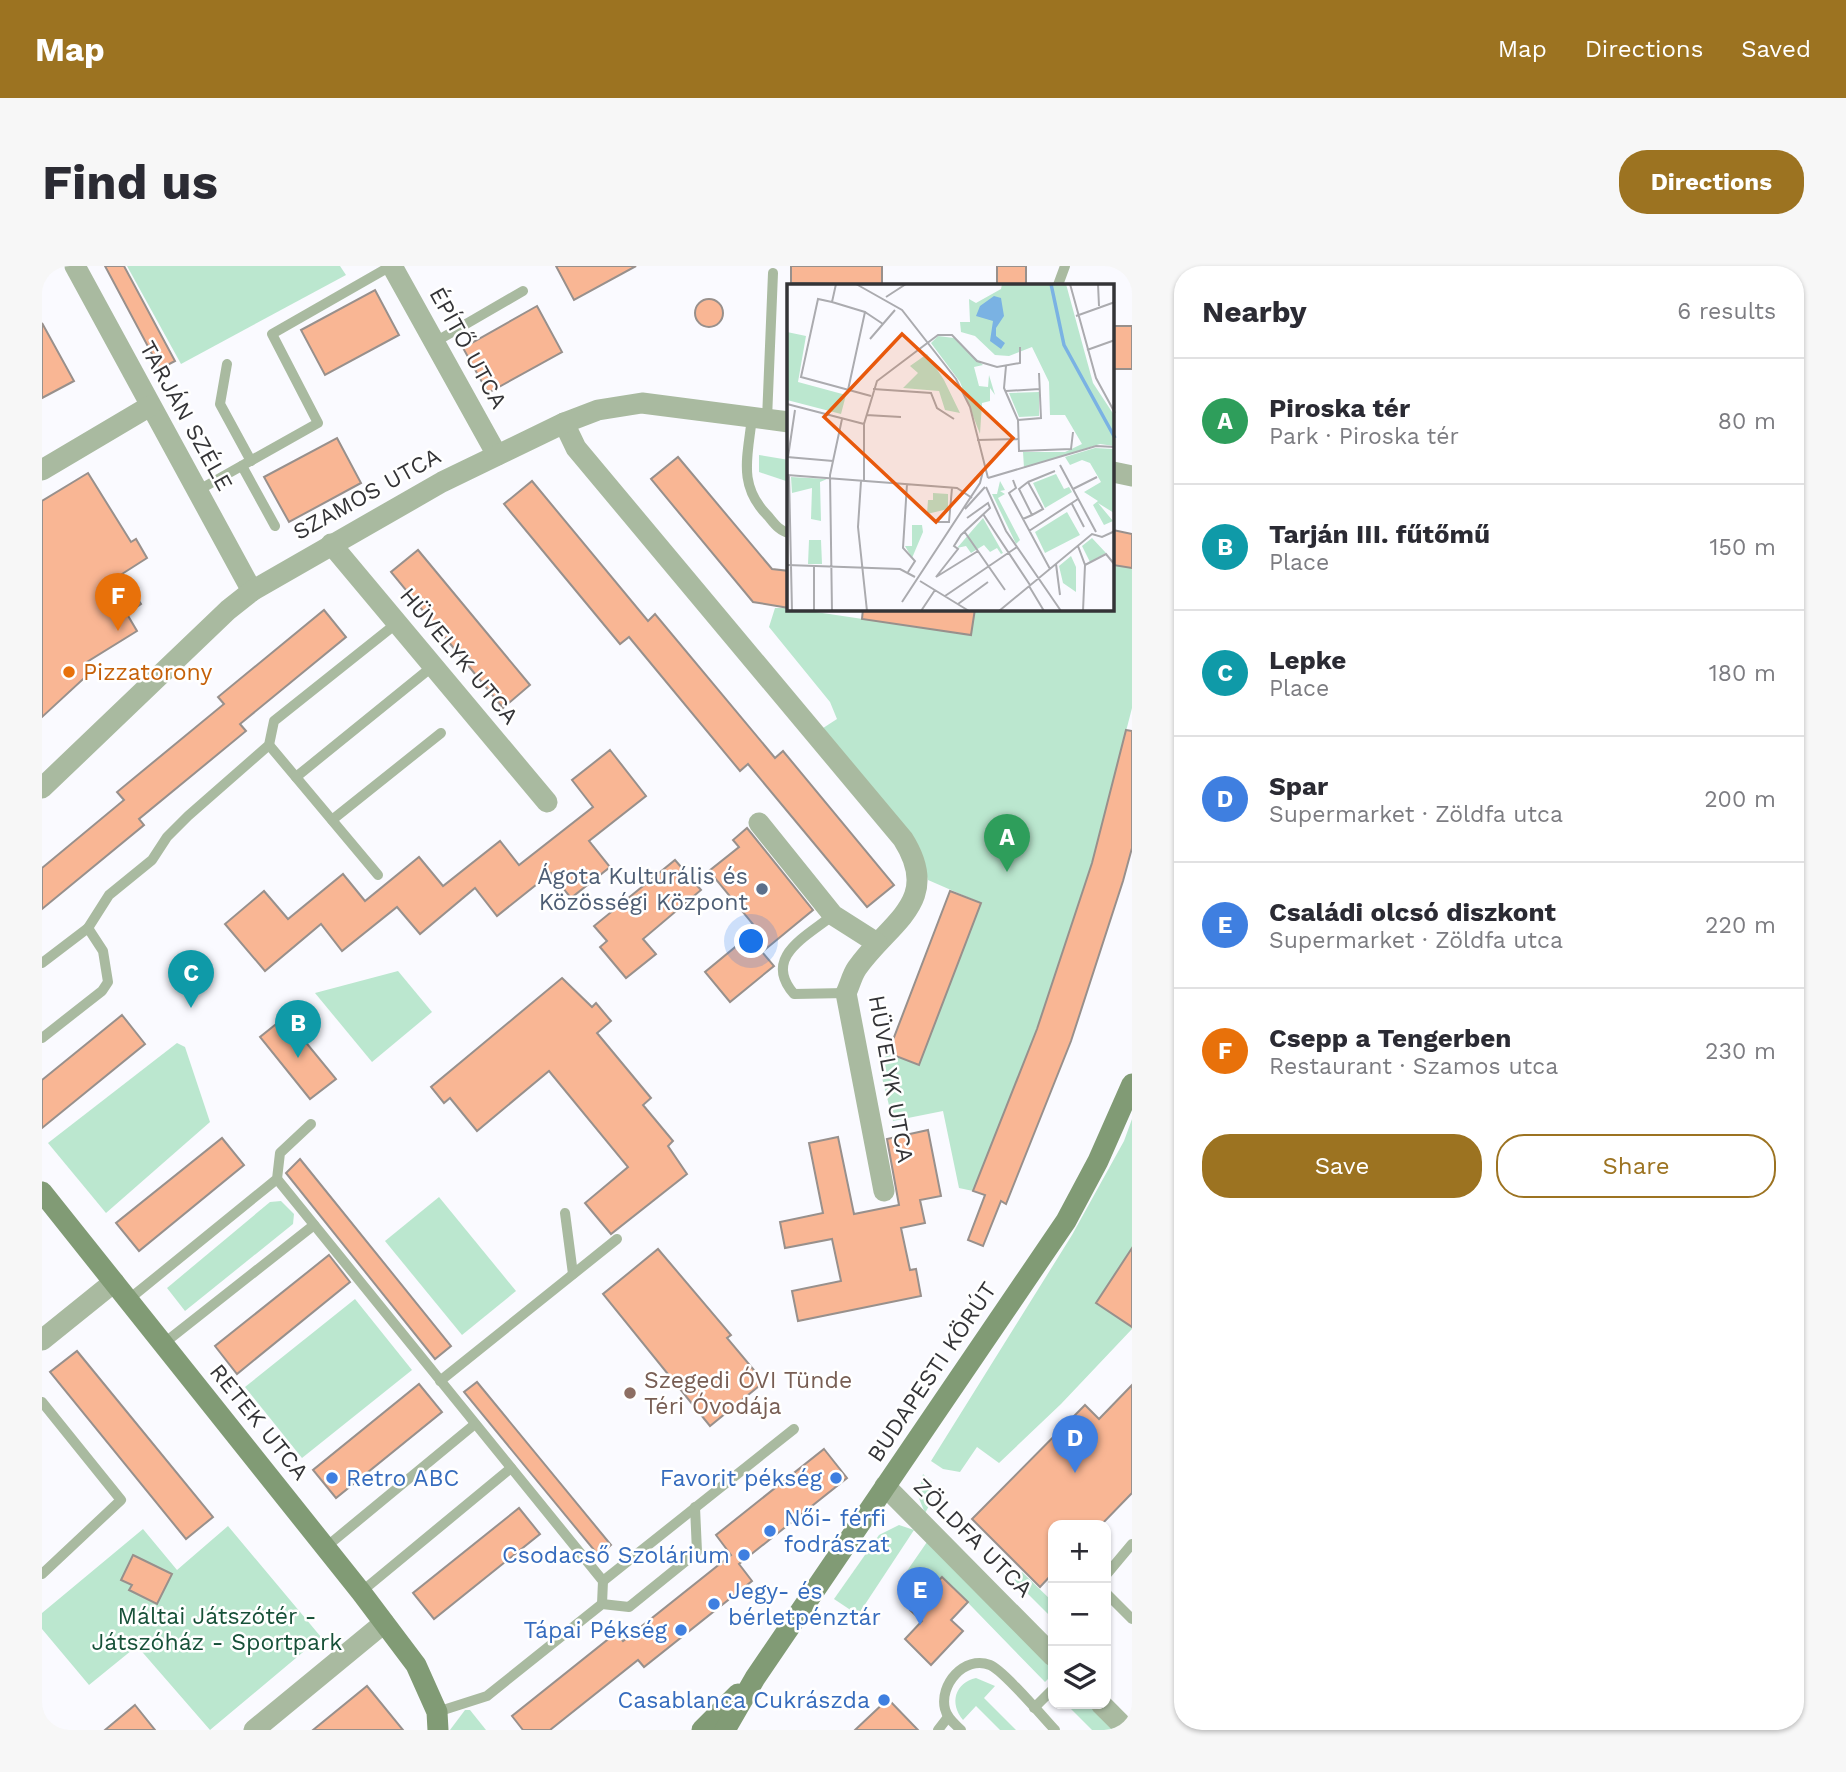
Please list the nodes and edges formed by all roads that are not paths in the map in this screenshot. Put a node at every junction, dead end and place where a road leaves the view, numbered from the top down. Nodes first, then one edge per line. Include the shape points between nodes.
1 (75, 266) edge
2 (391, 266) edge
3 (1065, 266) edge
4 (773, 273) dead end
5 (1058, 284) edge
6 (523, 291) dead end
7 (435, 342) junction
8 (227, 364) dead end
9 (150, 406) junction
10 (759, 418) junction
11 (787, 422) edge
12 (564, 423) junction
13 (498, 455) junction
14 (246, 464) junction
15 (42, 470) edge
16 (1114, 472) edge
17 (1132, 477) edge
18 (197, 491) junction
19 (275, 526) dead end
20 (787, 532) edge
21 (331, 544) junction
22 (252, 591) junction
23 (397, 623) junction
24 (433, 666) junction
25 (441, 733) dead end
26 (269, 746) junction
27 (296, 778) junction
28 (42, 788) edge
29 (547, 802) dead end
30 (332, 820) junction
31 (759, 823) dead end
32 (378, 874) dead end
33 (833, 915) junction
34 (88, 928) junction
35 (877, 943) junction
36 (42, 963) edge
37 (846, 993) junction
38 (42, 1038) edge
39 (1132, 1083) edge
40 (311, 1124) dead end
41 (277, 1179) junction
42 (884, 1191) dead end
43 (42, 1192) edge
44 (565, 1213) dead end
45 (314, 1225) junction
46 (617, 1239) dead end
47 (573, 1274) junction
48 (114, 1282) junction
49 (128, 1300) junction
50 (42, 1340) edge
51 (163, 1344) junction
52 (440, 1381) junction
53 (42, 1402) edge
54 (475, 1424) junction
55 (794, 1429) dead end
56 (511, 1468) junction
57 (885, 1486) junction
58 (695, 1507) junction
59 (1132, 1544) edge
60 (326, 1547) junction
61 (1111, 1569) edge
62 (42, 1574) edge
63 (603, 1581) junction
64 (361, 1592) junction
65 (1111, 1598) edge
66 (602, 1604) junction
67 (1132, 1619) edge
68 (384, 1623) junction
69 (1048, 1646) edge
70 (755, 1678) junction
71 (1048, 1694) edge
72 (1034, 1708) junction
73 (1106, 1709) edge
74 (948, 1717) junction
75 (438, 1721) edge
76 (254, 1730) edge
77 (702, 1730) edge
78 (725, 1730) edge
79 (939, 1730) edge
80 (961, 1730) edge
81 (1055, 1730) edge
82 (1127, 1730) edge

1 - 9 street, TARJÁN SZÉLE
2 - 7 street, ÉPÍTŐ UTCA
2 - 14 lane via 272,334 318,423
3 - 5 lane
4 - 10 lane
6 - 7 lane
7 - 13 street, ÉPÍTŐ UTCA
8 - 14 lane via 220,404
9 - 15 street
9 - 18 street, TARJÁN SZÉLE
10 - 11 street, SZAMOS UTCA
10 - 12 street, SZAMOS UTCA via 642,403 598,410
10 - 20 lane via 746,480 755,503
12 - 13 street, SZAMOS UTCA
12 - 35 street, HÜVELYK UTCA via 576,448 914,857 916,893 910,909
13 - 21 street, SZAMOS UTCA
14 - 18 lane
14 - 19 lane
16 - 17 street
18 - 22 street, TARJÁN SZÉLE
21 - 22 street, SZAMOS UTCA
21 - 23 street, HÜVELYK UTCA
22 - 28 street, SZAMOS UTCA
23 - 24 street, HÜVELYK UTCA
23 - 26 lane via 274,721
24 - 27 lane
24 - 29 street, HÜVELYK UTCA
25 - 30 lane
26 - 27 lane
26 - 34 lane via 167,836 152,860 109,895
27 - 30 lane
30 - 32 lane
31 - 33 street
33 - 35 street
33 - 37 lane via 788,953 781,964 782,980 794,994
34 - 36 lane
34 - 38 lane via 103,951 108,982
35 - 37 street, HÜVELYK UTCA via 856,970
37 - 42 street, HÜVELYK UTCA
39 - 57 street, BUDAPESTI KÖRÚT via 1066,1221
40 - 41 lane via 280,1153
41 - 45 lane
41 - 49 lane
43 - 48 street, RETEK UTCA
44 - 47 lane
45 - 51 lane
45 - 52 lane
46 - 47 lane
47 - 52 lane
48 - 49 street, RETEK UTCA
48 - 50 street
49 - 51 street, RETEK UTCA
51 - 60 street, RETEK UTCA
52 - 54 lane
53 - 62 lane via 121,1500
54 - 56 lane
54 - 60 lane
55 - 58 lane
56 - 63 lane
56 - 64 lane
57 - 69 street, ZÖLDFA UTCA
57 - 70 street, BUDAPESTI KÖRÚT
58 - 63 lane
58 - 66 lane via 697,1552 629,1607
59 - 61 lane
60 - 64 street, RETEK UTCA
63 - 66 lane
64 - 68 street, RETEK UTCA
65 - 67 lane
66 - 75 lane via 487,1696
68 - 75 street, RETEK UTCA via 416,1665
68 - 76 street
70 - 77 street, BUDAPESTI KÖRÚT
70 - 78 street, BUDAPESTI KÖRÚT
71 - 72 lane
72 - 74 lane via 991,1665 975,1663 958,1670 945,1689
72 - 81 lane
73 - 82 street
74 - 79 lane
74 - 80 lane

